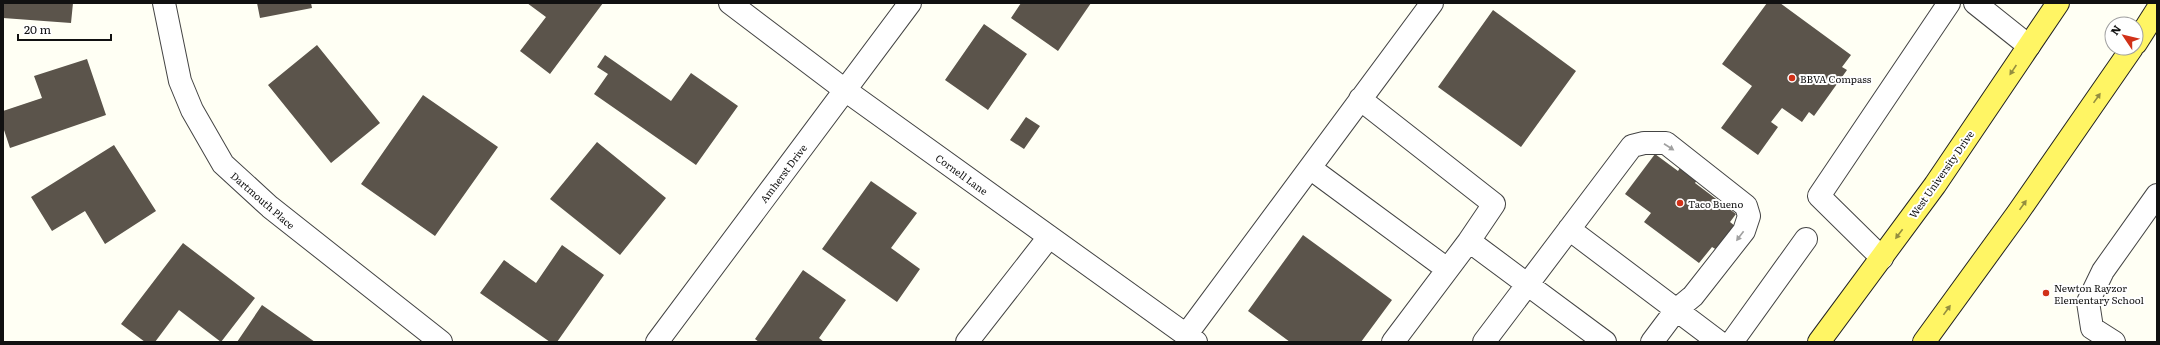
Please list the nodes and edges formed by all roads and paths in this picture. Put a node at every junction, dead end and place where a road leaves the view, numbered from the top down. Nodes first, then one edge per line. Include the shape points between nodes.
1 (164, 3) edge
2 (730, 3) edge
3 (910, 3) edge
4 (1432, 3) edge
5 (1949, 3) edge
6 (1975, 3) edge
7 (2058, 3) edge
8 (2157, 10) edge
9 (2144, 30) edge
10 (2029, 46) junction
11 (2126, 56) edge
12 (845, 90) junction
13 (1360, 99) junction
14 (1310, 168) junction
15 (2157, 195) edge
16 (1569, 229) junction
17 (1049, 237) junction
18 (1806, 239) dead end
19 (1469, 241) junction
20 (1882, 258) junction
21 (1447, 269) junction
22 (1527, 285) junction
23 (1676, 310) junction
24 (1191, 339) edge
25 (1492, 339) edge
26 (441, 342) edge
27 (657, 342) edge
28 (967, 342) edge
29 (1393, 342) edge
30 (1605, 342) edge
31 (1652, 342) edge
32 (1719, 342) edge
33 (1732, 342) edge
34 (1819, 342) edge
35 (1924, 342) edge
36 (2114, 342) edge

1 - 26 street, Dartmouth Place via 180,81 192,110 223,164 270,207
2 - 12 street, Cornell Lane
3 - 12 street, Amherst Drive
4 - 13 street
5 - 20 street via 1819,196
6 - 10 street
7 - 10 main road, West University Drive
8 - 9 main road
10 -> 20 main road, West University Drive via 1936,185
35 -> 11 main road via 2022,208
12 - 17 street, Cornell Lane
12 - 27 street, Amherst Drive
13 - 14 street
13 - 19 street via 1494,204
14 - 21 street
14 - 24 street
15 - 36 street via 2103,271 2088,302 2092,328
16 - 22 street
16 - 23 street
16 -> 23 street via 1632,146 1666,143 1746,206 1749,216 1744,231 1693,296
17 - 24 street, Cornell Lane
17 - 28 street
18 - 33 street
19 - 21 street
19 - 22 street
20 - 34 main road, West University Drive
21 - 29 street
22 - 25 street
22 - 30 street
23 - 31 street
23 - 32 street

